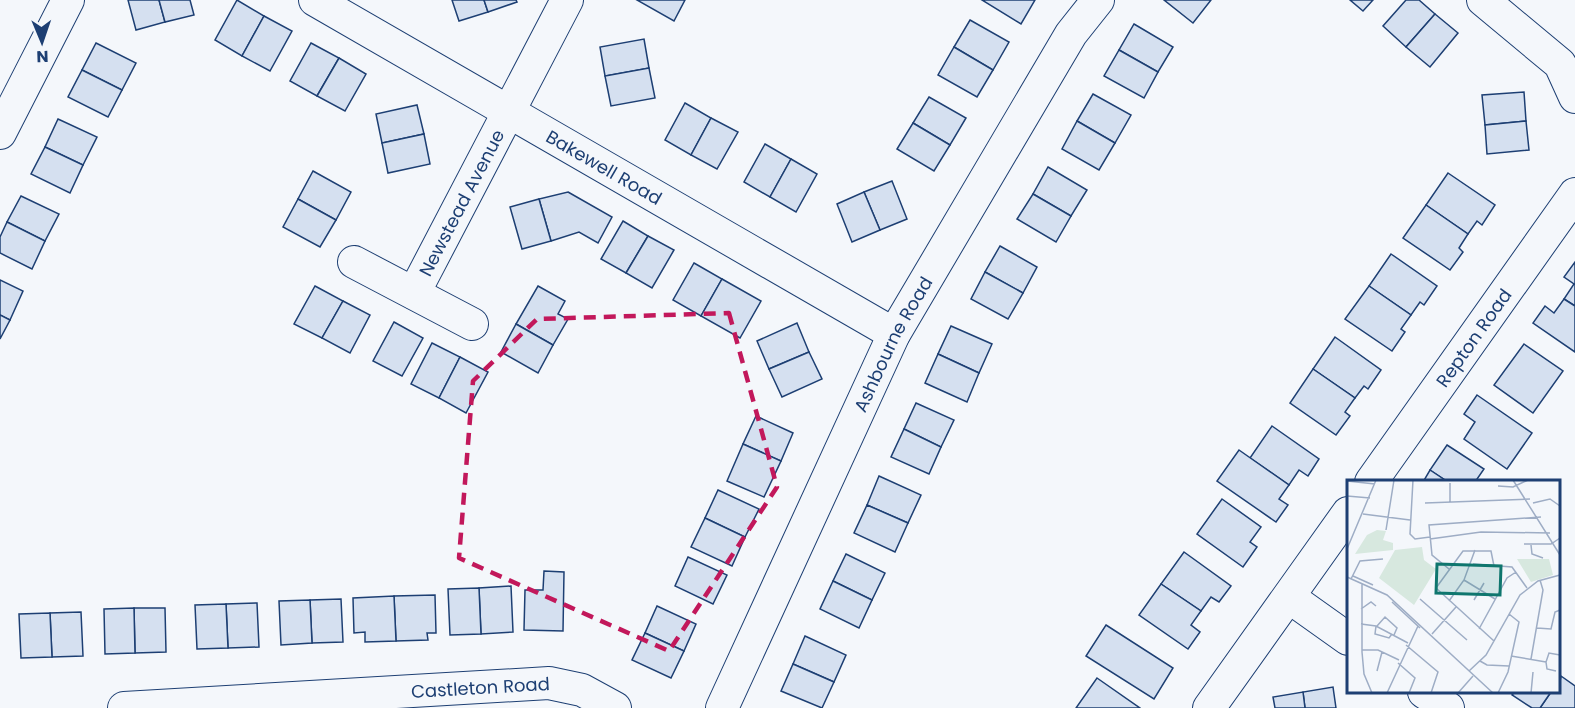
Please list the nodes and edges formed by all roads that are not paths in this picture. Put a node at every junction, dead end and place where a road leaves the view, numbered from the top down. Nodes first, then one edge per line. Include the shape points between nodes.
1 (68, 0) edge
2 (315, 0) edge
3 (567, 0) edge
4 (1098, 0) edge
5 (1483, 0) edge
6 (1575, 97) edge
7 (508, 112) junction
8 (0, 133) edge
9 (1575, 194) edge
10 (354, 262) dead end
11 (414, 293) junction
12 (472, 324) dead end
13 (894, 334) junction
14 (1372, 480) edge
15 (1347, 514) edge
16 (1289, 597) junction
17 (1347, 638) edge
18 (1426, 693) edge
19 (162, 707) edge
20 (124, 708) edge
21 (615, 708) edge
22 (722, 708) edge
23 (1209, 708) edge
24 (1448, 708) edge

1 - 8 street
2 - 7 street, Bakewell Road
3 - 7 street, Newstead Avenue
4 - 13 street, Ashbourne Road via 1071,34
5 - 6 street via 1560,64
7 - 11 street, Newstead Avenue
7 - 13 street, Bakewell Road
9 - 14 street, Repton Road
10 - 11 street
11 - 12 street
13 - 22 street, Ashbourne Road
15 - 16 street
16 - 17 street
16 - 23 street
18 - 24 street
19 - 20 street, Castleton Road
19 - 21 street, Castleton Road via 549,683 582,690

